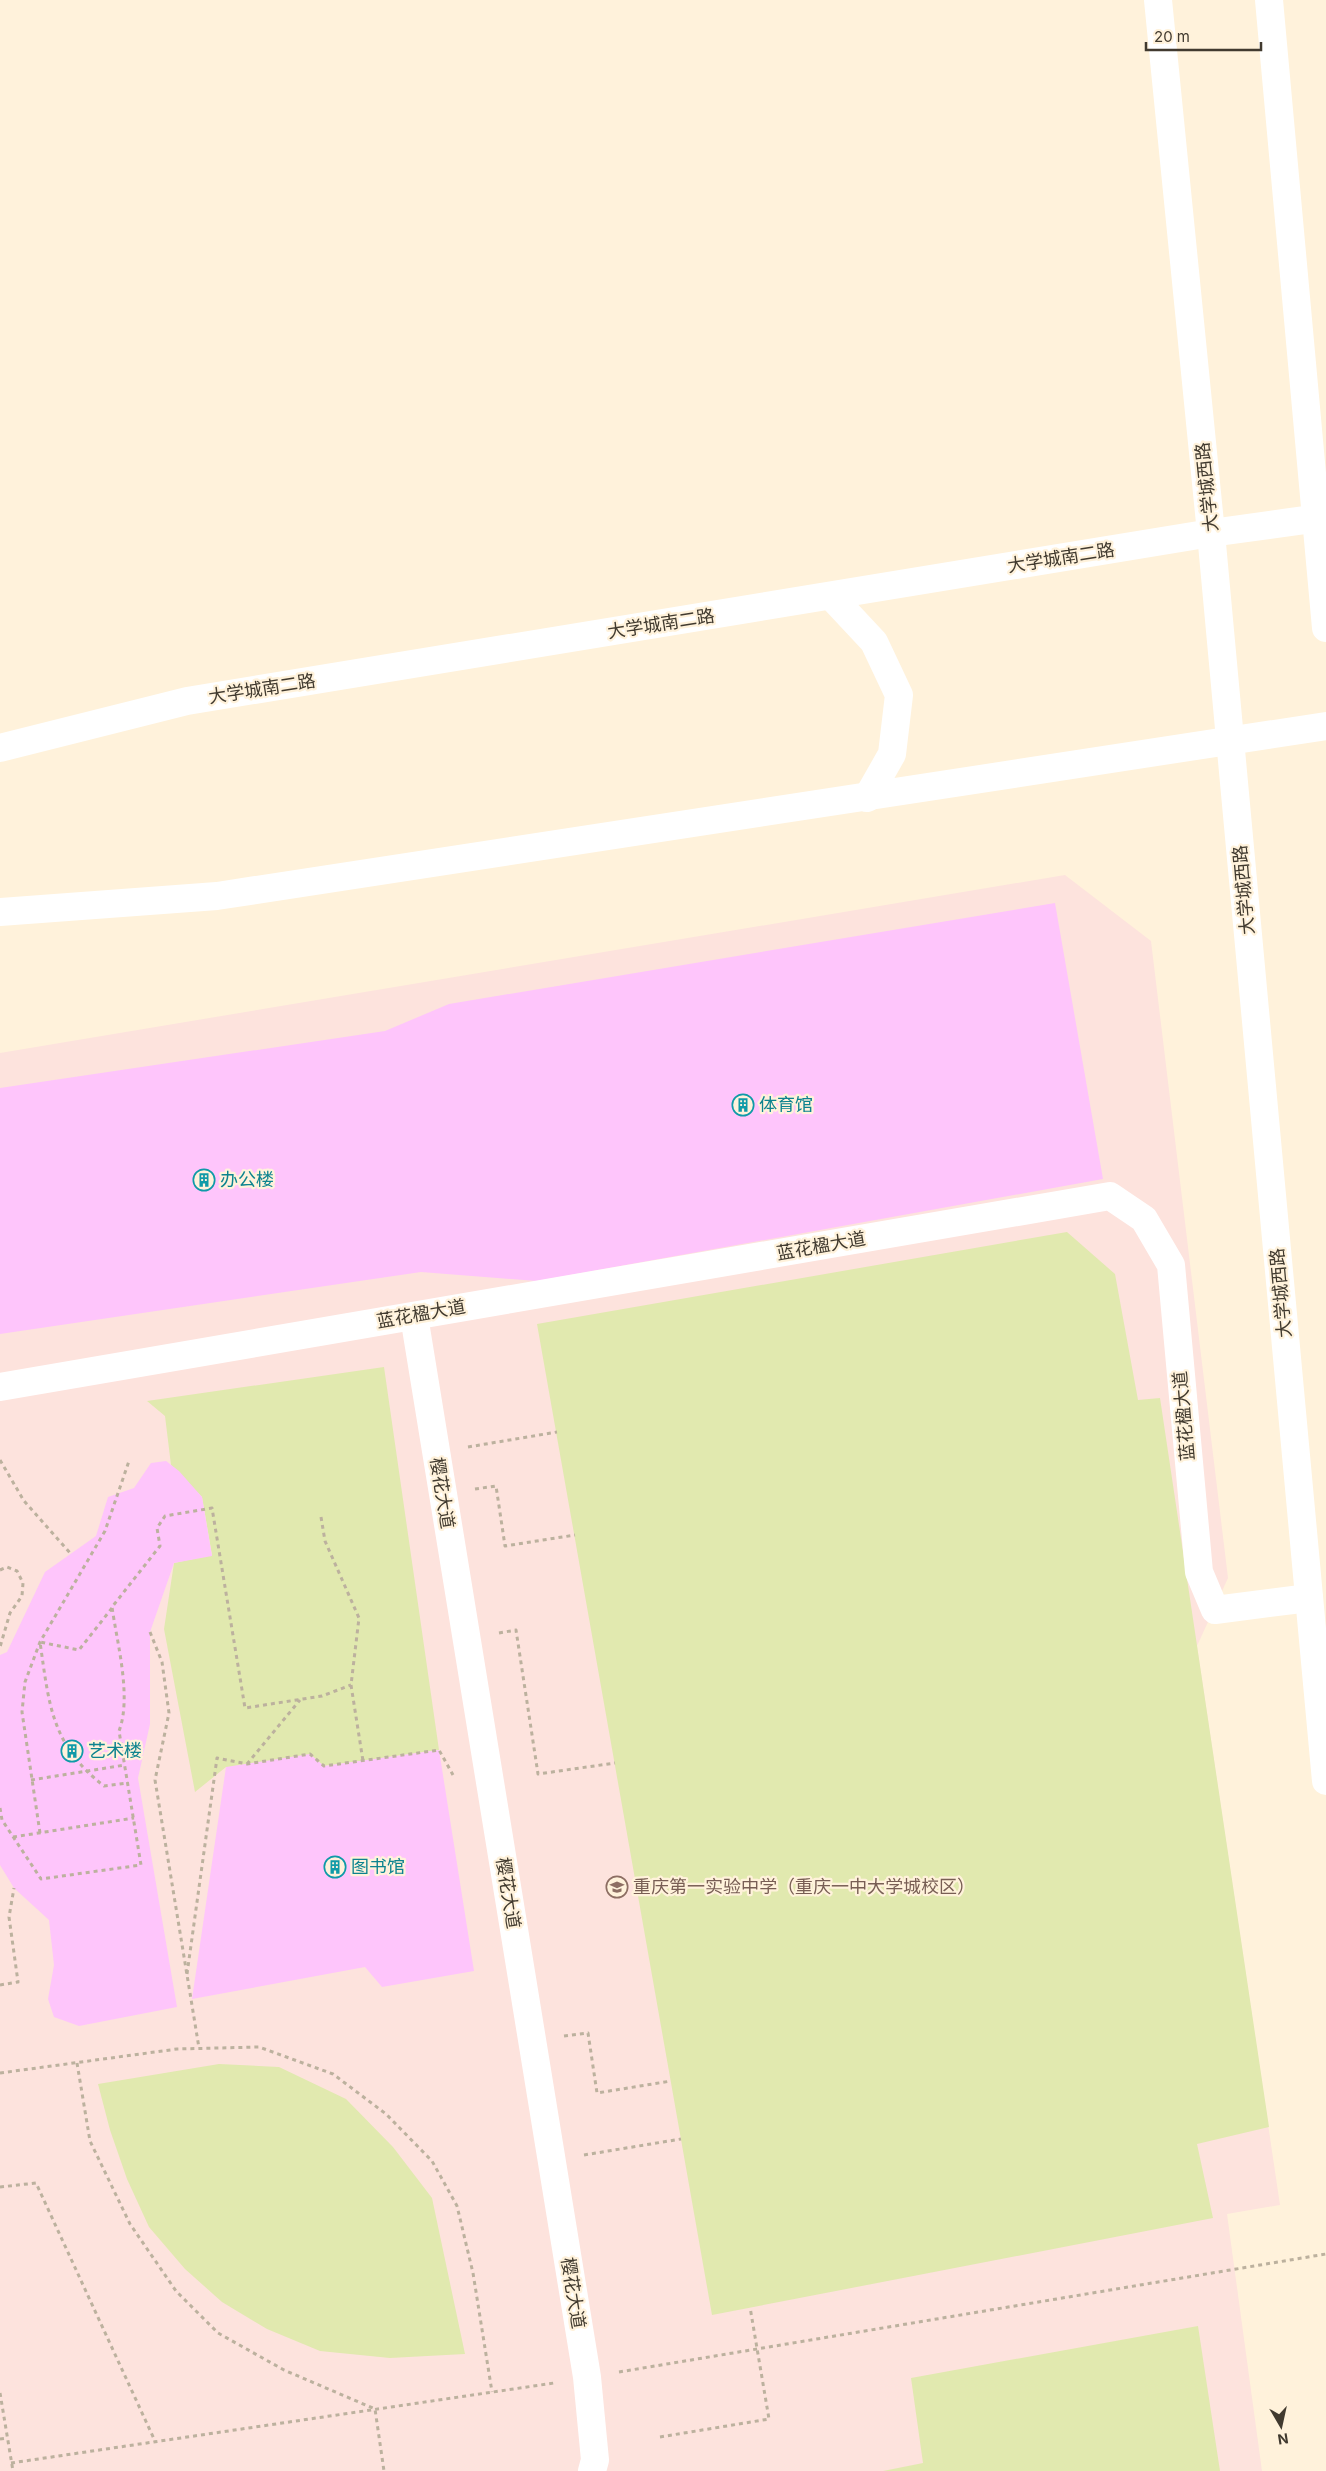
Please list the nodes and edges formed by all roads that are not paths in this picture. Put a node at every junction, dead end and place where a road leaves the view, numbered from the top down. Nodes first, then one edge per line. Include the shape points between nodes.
1 (1158, 0) edge
2 (1269, 0) edge
3 (1321, 517) edge
4 (1211, 533) junction
5 (831, 596) junction
6 (1326, 628) edge
7 (1326, 726) edge
8 (1231, 740) junction
9 (0, 748) edge
10 (867, 798) junction
11 (0, 912) edge
12 (414, 1316) junction
13 (0, 1387) edge
14 (1309, 1598) junction
15 (1326, 1781) edge
16 (592, 2471) edge

1 - 4 main road, 大学城西路
2 - 3 main road
3 - 4 main road, 大学城南二路
3 - 6 main road
4 - 5 main road, 大学城南二路
4 - 8 main road, 大学城西路
5 - 9 main road, 大学城南二路 via 187,702
5 - 10 main road via 874,642 899,695 892,754
7 - 8 main road
8 - 10 main road
8 - 14 main road, 大学城西路
10 - 11 main road via 217,896
12 - 13 main road, 蓝花楹大道
12 - 14 main road, 蓝花楹大道 via 1110,1196 1144,1219 1171,1265 1198,1572 1215,1610
12 - 16 main road, 樱花大道 via 587,2378 595,2460
14 - 15 main road, 大学城西路

